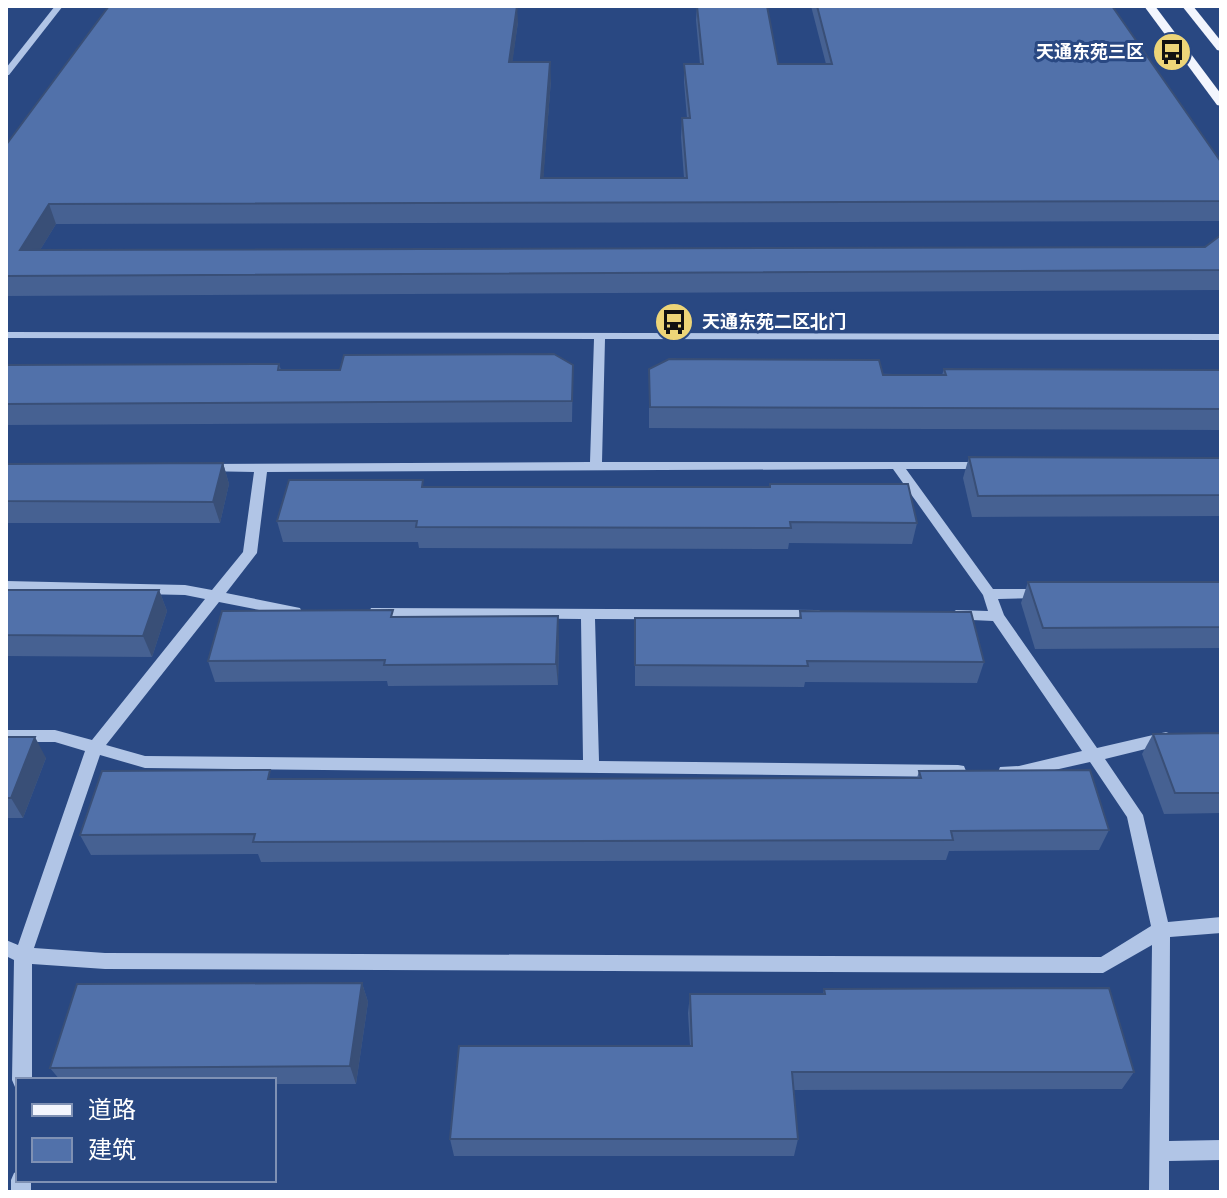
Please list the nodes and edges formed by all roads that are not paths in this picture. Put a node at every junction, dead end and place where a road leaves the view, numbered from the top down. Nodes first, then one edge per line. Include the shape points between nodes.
1 (59, 6) edge
2 (1149, 6) edge
3 (1187, 6) edge
4 (1221, 48) edge
5 (6, 73) edge
6 (1221, 102) edge
7 (6, 335) edge
8 (600, 335) junction
9 (1221, 337) edge
10 (896, 465) junction
11 (1005, 465) edge
12 (596, 467) junction
13 (198, 468) edge
14 (261, 468) junction
15 (6, 586) edge
16 (1051, 593) edge
17 (989, 594) junction
18 (214, 597) junction
19 (317, 612) edge
20 (365, 612) edge
21 (588, 613) junction
22 (840, 615) edge
23 (934, 615) edge
24 (997, 616) junction
25 (6, 736) edge
26 (1190, 738) edge
27 (94, 749) junction
28 (1093, 753) junction
29 (591, 767) junction
30 (1221, 925) edge
31 (1161, 930) junction
32 (15, 952) edge
33 (22, 1078) edge
34 (1221, 1150) edge
35 (1159, 1151) junction
36 (1159, 1192) edge

1 - 5 street
2 - 6 main road
3 - 4 main road
7 - 8 street
8 - 9 street
8 - 12 street
10 - 11 street
10 - 12 street
10 - 17 street
12 - 14 street
13 - 14 street
14 - 18 street via 250,553
15 - 18 street via 185,590
16 - 17 street
17 - 24 street
18 - 19 street via 285,612
18 - 27 street
20 - 21 street
21 - 22 street
21 - 29 street
23 - 24 street
24 - 28 street
25 - 27 street via 55,736
26 - 28 street
27 - 29 street via 145,762
27 - 32 street
28 - 29 street via 1019,772
28 - 31 street via 1135,815
30 - 31 street
31 - 32 street via 1103,965 105,961
31 - 35 street
32 - 33 street
34 - 35 street
35 - 36 street

